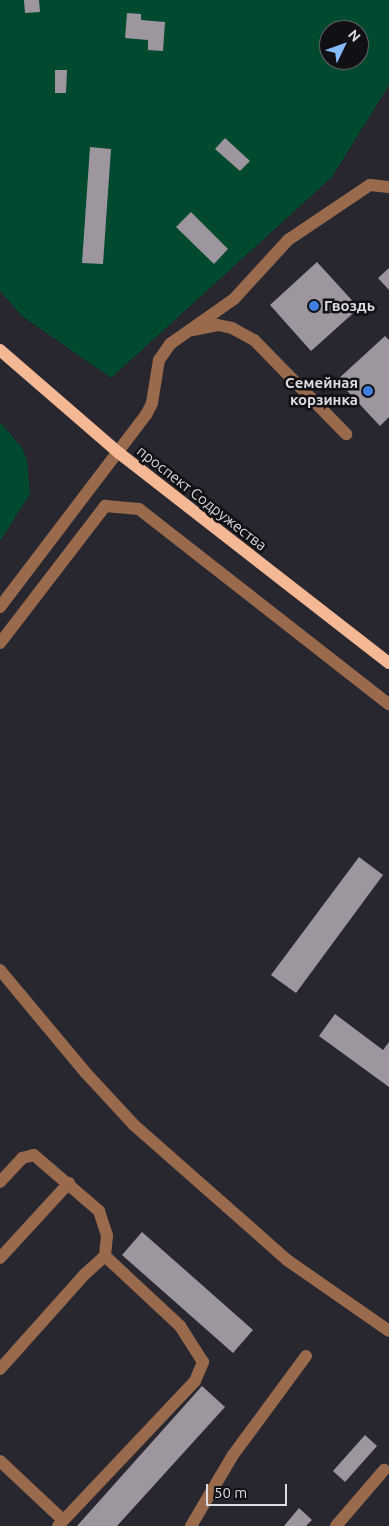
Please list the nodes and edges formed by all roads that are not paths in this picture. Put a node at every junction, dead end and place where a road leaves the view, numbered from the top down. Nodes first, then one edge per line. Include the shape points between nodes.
1 (389, 187) edge
2 (183, 333) junction
3 (0, 350) edge
4 (346, 434) dead end
5 (119, 454) junction
6 (0, 607) edge
7 (0, 643) edge
8 (389, 663) edge
9 (389, 704) edge
10 (0, 970) edge
11 (0, 1182) edge
12 (69, 1183) junction
13 (2, 1252) edge
14 (104, 1256) junction
15 (389, 1331) edge
16 (306, 1356) dead end
17 (0, 1369) edge
18 (0, 1461) edge
19 (384, 1470) dead end
20 (60, 1523) edge
21 (192, 1526) edge
22 (336, 1526) edge

1 - 2 street via 370,185 288,240 234,299
2 - 4 street via 218,325 232,328 254,340
2 - 5 street via 158,360 150,409
3 - 5 main road, проспект Содружества
5 - 6 street
5 - 8 main road, проспект Содружества
7 - 9 street via 105,506 139,509
10 - 15 street via 134,1125 288,1260
11 - 12 street via 22,1158 34,1155
12 - 13 street
12 - 14 street via 99,1211 107,1236
14 - 17 street
14 - 20 street via 180,1326 203,1362 195,1381
16 - 21 street via 233,1455
18 - 20 street
19 - 22 street

